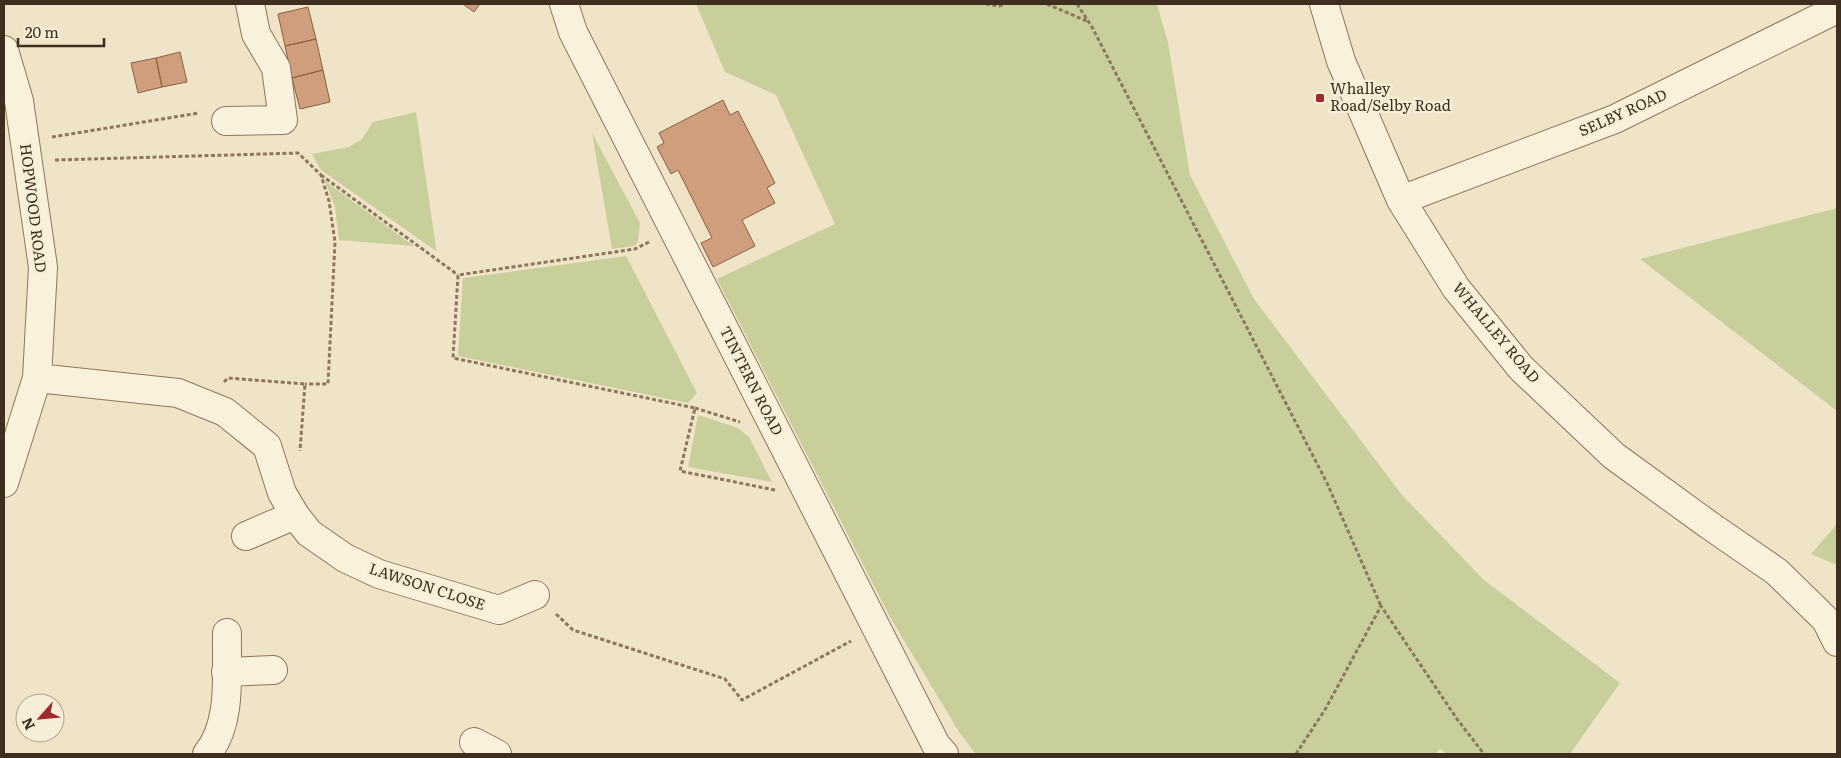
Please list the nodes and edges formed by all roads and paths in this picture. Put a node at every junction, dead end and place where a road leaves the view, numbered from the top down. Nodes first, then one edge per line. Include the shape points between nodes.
1 (250, 4) edge
2 (564, 4) edge
3 (986, 4) edge
4 (1005, 4) edge
5 (1047, 4) edge
6 (1077, 4) edge
7 (1324, 4) edge
8 (1833, 10) edge
9 (1089, 22) junction
10 (4, 50) edge
11 (226, 121) joint
12 (26, 151) junction
13 (321, 175) junction
14 (1401, 200) junction
15 (673, 229) junction
16 (458, 275) junction
17 (37, 378) junction
18 (305, 384) junction
19 (208, 405) junction
20 (695, 408) junction
21 (765, 408) junction
22 (276, 474) junction
23 (799, 476) junction
24 (4, 483) edge
25 (295, 515) junction
26 (246, 536) dead end
27 (535, 595) joint
28 (1381, 606) junction
29 (1834, 626) edge
30 (876, 628) junction
31 (227, 633) dead end
32 (273, 670) dead end
33 (226, 672) junction
34 (207, 754) edge
35 (944, 754) edge
36 (1296, 754) edge
37 (1484, 754) edge

1 - 11 street via 256,34 276,68 283,120
2 - 15 street, TINTERN ROAD via 573,32
3 - 4 path
5 - 9 path
6 - 9 path
7 - 14 street, WHALLEY ROAD via 1341,61
8 - 14 street, SELBY ROAD via 1615,120
9 - 28 path via 1327,482
10 - 12 street, HOPWOOD ROAD via 19,101
11 - 12 path via 213,110
12 - 13 path via 298,153
12 - 17 street, HOPWOOD ROAD via 43,267
13 - 16 path
13 - 18 path via 329,200 335,242 328,384
14 - 29 street, WHALLEY ROAD via 1456,288 1521,368 1614,456 1778,572
15 - 16 path via 635,249
15 - 21 street, TINTERN ROAD
16 - 20 path via 453,358
17 - 19 street, LAWSON CLOSE via 178,393
17 - 24 street, HOPWOOD ROAD
18 - 19 path via 228,378
18 - 22 path via 298,470
19 - 22 street, LAWSON CLOSE via 225,412 266,446
20 - 21 path via 739,422
20 - 23 path via 680,471 775,490
21 - 23 street, TINTERN ROAD
22 - 25 street, LAWSON CLOSE via 282,493
23 - 30 street, TINTERN ROAD
25 - 26 street
25 - 27 street, LAWSON CLOSE via 316,538 379,574 499,610
27 - 30 path via 573,630 724,679 742,700
28 - 36 path via 1326,708
28 - 37 path
30 - 35 street, TINTERN ROAD
31 - 33 street
32 - 33 street
33 - 34 street via 225,714 214,746

